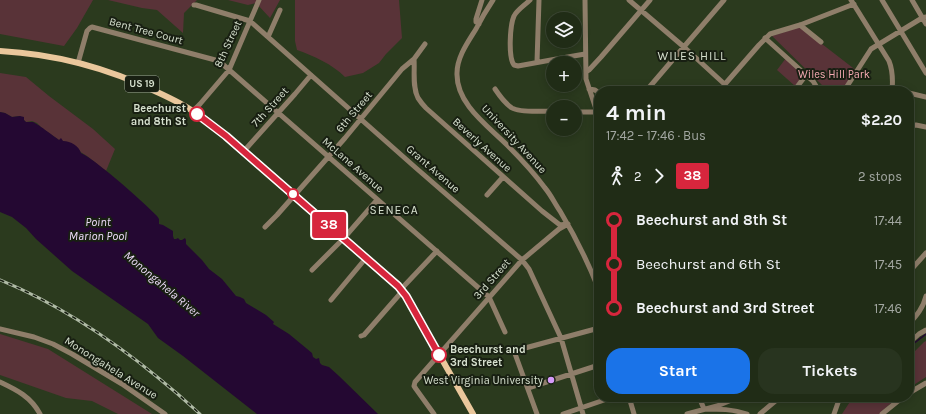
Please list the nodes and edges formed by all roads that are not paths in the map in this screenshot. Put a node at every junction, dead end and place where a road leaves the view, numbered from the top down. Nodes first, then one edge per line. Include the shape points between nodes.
1 (259, 0) edge
2 (482, 0) edge
3 (493, 0) edge
4 (530, 0) edge
5 (539, 0) edge
6 (585, 0) edge
7 (629, 0) edge
8 (650, 0) edge
9 (724, 0) edge
10 (882, 0) edge
11 (912, 0) edge
12 (852, 2) edge
13 (194, 5) dead end
14 (280, 10) dead end
15 (641, 10) junction
16 (924, 17) edge
17 (250, 21) junction
18 (479, 24) junction
19 (926, 24) edge
20 (800, 25) junction
21 (901, 31) junction
22 (268, 37) junction
23 (765, 38) junction
24 (821, 42) dead end
25 (425, 44) dead end
26 (878, 44) junction
27 (684, 47) junction
28 (0, 51) edge
29 (585, 54) junction
30 (414, 58) junction
31 (537, 62) junction
32 (78, 63) junction
33 (229, 70) junction
34 (586, 72) junction
35 (926, 73) edge
36 (311, 75) junction
37 (806, 75) junction
38 (725, 84) joint
39 (650, 86) edge
40 (798, 86) edge
41 (816, 86) edge
42 (847, 86) edge
43 (892, 86) edge
44 (495, 89) dead end
45 (589, 89) junction
46 (594, 90) edge
47 (914, 94) edge
48 (926, 97) edge
49 (594, 103) edge
50 (193, 111) junction
51 (546, 112) edge
52 (582, 112) edge
53 (594, 112) edge
54 (278, 113) junction
55 (361, 118) junction
56 (914, 125) edge
57 (926, 127) edge
58 (244, 151) junction
59 (328, 156) junction
60 (503, 176) junction
61 (486, 195) dead end
62 (294, 196) junction
63 (377, 200) junction
64 (568, 224) junction
65 (265, 227) dead end
66 (344, 238) junction
67 (437, 251) junction
68 (926, 253) edge
69 (366, 258) junction
70 (522, 260) junction
71 (914, 266) edge
72 (312, 270) dead end
73 (594, 279) edge
74 (402, 290) junction
75 (926, 296) edge
76 (489, 297) junction
77 (331, 300) dead end
78 (914, 318) edge
79 (0, 329) edge
80 (594, 329) edge
81 (926, 330) edge
82 (505, 332) dead end
83 (361, 336) dead end
84 (561, 338) junction
85 (914, 338) edge
86 (439, 355) junction
87 (594, 367) edge
88 (572, 374) junction
89 (0, 382) edge
90 (926, 383) edge
91 (528, 388) junction
92 (914, 390) edge
93 (599, 402) edge
94 (630, 402) edge
95 (701, 402) edge
96 (727, 402) edge
97 (774, 402) edge
98 (838, 402) edge
99 (897, 402) edge
100 (582, 408) junction
101 (704, 409) junction
102 (40, 414) edge
103 (164, 414) edge
104 (434, 414) edge
105 (473, 414) edge
106 (537, 414) edge
107 (563, 414) edge
108 (583, 414) edge
109 (634, 414) edge
110 (687, 414) edge
111 (747, 414) edge
112 (760, 414) edge
113 (834, 414) edge
114 (882, 414) edge

1 - 17 street, 8th Street
2 - 18 street via 476,19
3 - 18 street, University Avenue
4 - 31 street via 513,19 510,57 514,65 518,66
5 - 31 street
6 - 29 street
7 - 15 street
8 - 15 street
9 - 27 street
10 - 21 street
11 - 16 street
12 - 20 street
12 - 26 street
13 - 17 street, Grant Avenue
14 - 22 street
15 - 27 street
15 - 34 street
16 - 19 street
16 - 21 street
17 - 22 street, Grant Avenue
17 - 33 street, 8th Street
18 - 64 street, University Avenue via 459,61 457,72 462,95 474,113 522,160 546,189
20 - 23 street via 770,34
20 - 24 street
21 - 26 street
21 - 35 street
22 - 36 street, Grant Avenue
23 - 37 street
23 - 38 street
25 - 30 street, 6th Street
26 - 42 street
26 - 43 street via 892,68
27 - 38 street
27 - 39 street
28 - 32 main road, US 19 via 43,55
29 - 31 street
29 - 34 street
30 - 55 street, 6th Street
30 - 60 street, Beverly Avenue via 418,99
32 - 33 street, Bent Tree Court via 87,31 92,27 219,61
32 - 50 main road, US 19 via 134,81
33 - 50 street, 8th Street
33 - 54 street, McLane Avenue
34 - 45 street
36 - 54 street, 7th Street
36 - 55 street, Grant Avenue
37 - 40 street
37 - 41 street
44 - 51 street via 513,108
45 - 46 street
45 - 49 street
47 - 48 street
50 - 58 main road, US 19
52 - 53 street
54 - 58 street, 7th Street
54 - 59 street, McLane Avenue
55 - 59 street, 6th Street
55 - 70 street, Grant Avenue
56 - 57 street
58 - 62 main road, US 19
59 - 62 street, 6th Street
59 - 63 street, McLane Avenue
60 - 61 street
60 - 64 street, Beverly Avenue via 560,225
62 - 65 street, 6th Street
62 - 66 main road, US 19
63 - 66 street
63 - 67 street, McLane Avenue
64 - 70 street, 3rd Street
64 - 73 street, University Avenue
66 - 69 main road, US 19
66 - 72 street
67 - 74 street
67 - 76 street, McLane Avenue
68 - 71 street
69 - 74 main road, US 19
69 - 77 street
70 - 76 street, 3rd Street
70 - 84 street, Grant Avenue
74 - 83 street
74 - 86 main road, US 19
75 - 78 street
76 - 82 street, McLane Avenue
76 - 86 street, 3rd Street
79 - 103 street, Monongahela Avenue via 53,344 122,384
80 - 84 street
81 - 85 street
84 - 88 street, Grant Avenue
84 - 91 street via 514,351
86 - 104 street, 3rd Street via 414,386
86 - 105 main road, US 19
87 - 88 street
88 - 91 street
88 - 100 street, Grant Avenue
89 - 102 street via 26,397
90 - 92 street
91 - 106 street
93 - 100 street
94 - 109 street
95 - 101 street
96 - 101 street
97 - 112 street
98 - 113 street
99 - 114 street
100 - 107 street
100 - 108 street, Grant Avenue
101 - 110 street
101 - 111 street via 724,409

